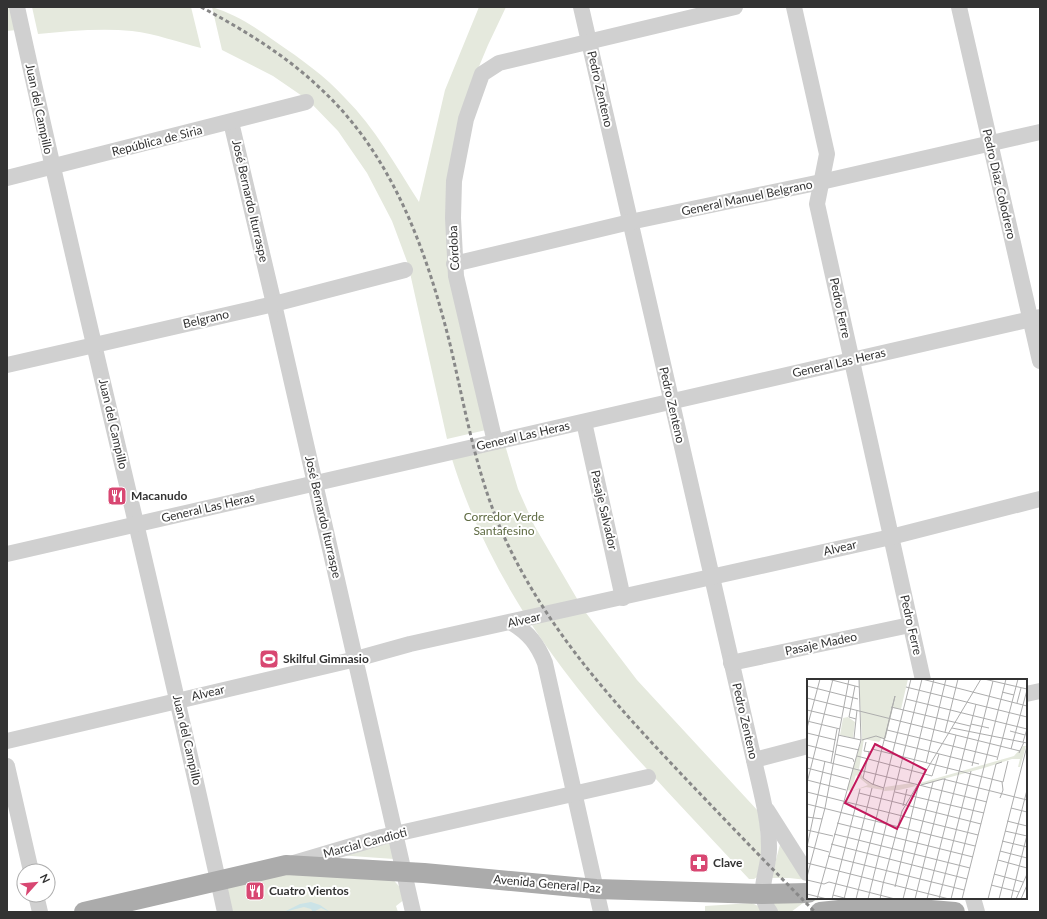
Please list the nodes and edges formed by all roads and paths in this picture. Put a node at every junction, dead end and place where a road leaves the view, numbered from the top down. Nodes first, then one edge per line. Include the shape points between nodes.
1 (17, 7) edge
2 (581, 7) edge
3 (735, 7) edge
4 (794, 7) edge
5 (959, 7) edge
6 (589, 42) junction
7 (306, 102) dead end
8 (231, 122) junction
9 (1040, 132) edge
10 (990, 144) junction
11 (52, 167) junction
12 (7, 178) edge
13 (821, 182) junction
14 (630, 222) junction
15 (454, 264) junction
16 (405, 270) dead end
17 (274, 304) junction
18 (1035, 318) edge
19 (95, 344) junction
20 (851, 361) junction
21 (1040, 361) edge
22 (7, 365) edge
23 (670, 402) junction
24 (584, 422) junction
25 (495, 442) junction
26 (316, 483) junction
27 (1040, 499) edge
28 (136, 524) junction
29 (892, 537) junction
30 (7, 554) edge
31 (712, 577) junction
32 (623, 598) junction
33 (512, 623) junction
34 (910, 625) junction
35 (356, 659) junction
36 (731, 663) junction
37 (923, 679) edge
38 (1040, 691) edge
39 (1027, 694) edge
40 (178, 700) junction
41 (7, 741) edge
42 (807, 746) edge
43 (754, 760) junction
44 (7, 766) edge
45 (648, 777) dead end
46 (574, 792) junction
47 (763, 803) junction
48 (396, 834) junction
49 (29, 863) edge
50 (286, 865) junction
51 (404, 873) junction
52 (807, 873) dead end
53 (218, 880) junction
54 (596, 889) junction
55 (807, 893) edge
56 (853, 899) edge
57 (974, 899) edge
58 (766, 903) edge
59 (882, 906) junction
60 (84, 912) edge
61 (225, 912) edge
62 (413, 912) edge
63 (601, 912) edge
64 (820, 912) edge
65 (955, 912) edge
66 (977, 912) edge

1 - 11 street, Juan del Campillo
2 - 6 street, Pedro Zenteno
3 - 6 street
4 - 13 street, Pedro Ferre via 827,154
5 - 10 street, Pedro Díaz Colodrero
6 - 14 street, Pedro Zenteno
6 - 15 street, Córdoba via 499,63 482,74 460,141 453,199
7 - 8 street, República de Siria
8 - 11 street, República de Siria
8 - 17 street, José Bernardo Iturraspe
9 - 10 street, General Manuel Belgrano
10 - 13 street, General Manuel Belgrano
10 - 18 street, Pedro Díaz Colodrero
11 - 12 street, República de Siria
11 - 19 street, Juan del Campillo
13 - 14 street, General Manuel Belgrano
13 - 20 street, Pedro Ferre via 817,204
14 - 15 street, General Manuel Belgrano
14 - 23 street, Pedro Zenteno
15 - 25 street, Córdoba
16 - 17 street, Belgrano
17 - 19 street, Belgrano
17 - 26 street, José Bernardo Iturraspe
18 - 20 street, General Las Heras
18 - 21 street, Pedro Díaz Colodrero
19 - 22 street, Belgrano
19 - 28 street, Juan del Campillo
20 - 23 street, General Las Heras
20 - 29 street, Pedro Ferre
23 - 24 street, General Las Heras
23 - 31 street, Pedro Zenteno
24 - 25 street, General Las Heras
24 - 32 street, Pasaje Salvador
25 - 26 street, General Las Heras
26 - 28 street, General Las Heras
26 - 35 street, José Bernardo Iturraspe
27 - 29 street, Alvear
28 - 30 street, General Las Heras
28 - 40 street, Juan del Campillo
29 - 31 street, Alvear
29 - 34 street, Pedro Ferre
31 - 32 street, Alvear
31 - 36 street, Pedro Zenteno
32 - 33 street, Alvear
33 - 35 street, Alvear via 410,644
33 - 46 street via 526,631 543,659
34 - 36 street, Pasaje Madeo
34 - 37 street, Pedro Ferre
35 - 40 street, Alvear
35 - 48 street, José Bernardo Iturraspe
36 - 43 street, Pedro Zenteno
38 - 39 street
40 - 41 street, Alvear
40 - 53 street, Juan del Campillo
42 - 43 street
43 - 47 street, Pedro Zenteno
44 - 49 street
45 - 46 street, Marcial Candioti
46 - 48 street, Marcial Candioti
46 - 54 street
47 - 52 street, Pedro Zenteno
47 - 58 street, Pedro Zenteno via 769,848
48 - 50 street, Marcial Candioti
48 - 51 street, José Bernardo Iturraspe
50 - 51 main road, Avenida General Paz
50 - 53 main road, Marcial Candioti
51 - 54 main road, Avenida General Paz
51 - 62 street, José Bernardo Iturraspe
53 - 60 main road, Marcial Candioti
53 - 61 street, Juan del Campillo
54 - 58 main road, Avenida General Paz
54 - 63 street
55 - 58 main road, Avenida General Paz
56 - 59 main road
57 - 66 street
59 - 64 main road
59 - 65 main road

